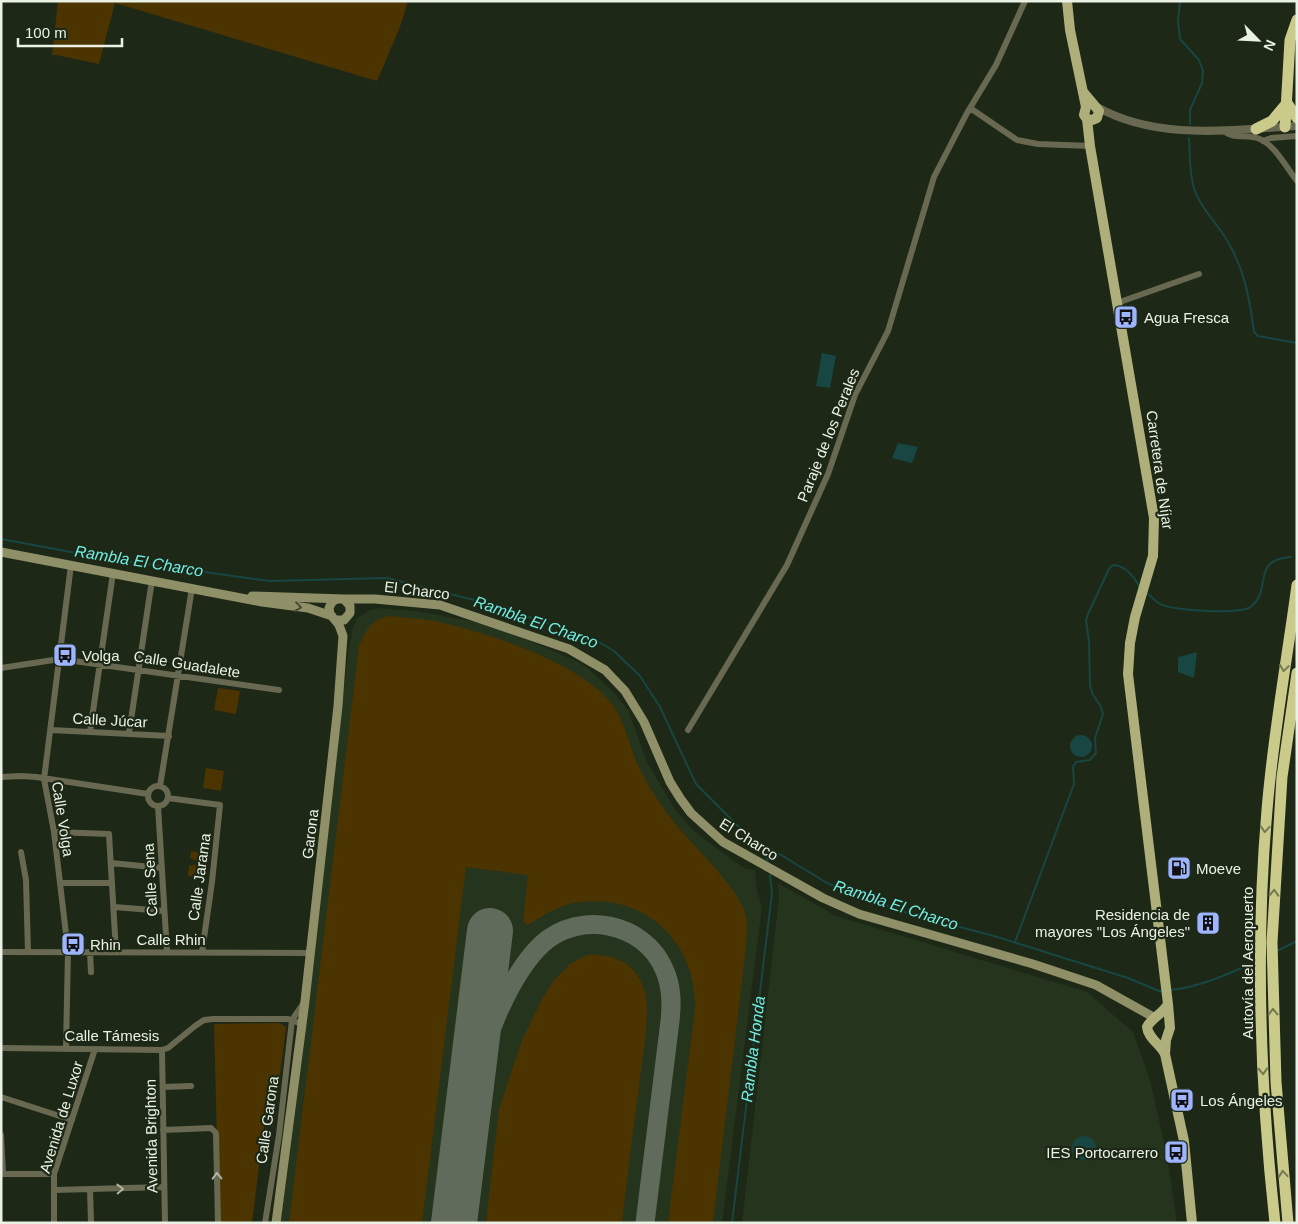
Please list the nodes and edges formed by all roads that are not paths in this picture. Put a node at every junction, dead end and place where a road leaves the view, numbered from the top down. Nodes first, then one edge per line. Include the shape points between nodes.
1 (1025, 1) edge
2 (1067, 1) edge
3 (1297, 20) edge
4 (1286, 103) junction
5 (970, 108) junction
6 (1094, 109) junction
7 (1297, 118) edge
8 (1291, 127) edge
9 (1256, 129) junction
10 (1223, 130) junction
11 (1297, 136) edge
12 (1264, 141) junction
13 (1090, 146) junction
14 (1297, 181) edge
15 (1198, 274) dead end
16 (1117, 302) junction
17 (1, 552) edge
18 (71, 564) junction
19 (113, 572) junction
20 (152, 580) junction
21 (1297, 585) edge
22 (192, 588) junction
23 (232, 596) junction
24 (341, 599) junction
25 (368, 599) junction
26 (351, 612) junction
27 (334, 618) junction
28 (343, 646) junction
29 (60, 659) junction
30 (100, 664) junction
31 (1, 668) edge
32 (138, 669) junction
33 (1297, 673) edge
34 (178, 675) junction
35 (280, 690) dead end
36 (51, 730) junction
37 (688, 730) dead end
38 (90, 732) junction
39 (129, 733) junction
40 (169, 736) junction
41 (1, 769) edge
42 (2, 777) edge
43 (44, 779) junction
44 (160, 786) junction
45 (148, 794) junction
46 (168, 798) junction
47 (158, 806) junction
48 (54, 832) junction
49 (21, 852) dead end
50 (111, 863) junction
51 (162, 868) junction
52 (60, 883) junction
53 (112, 883) junction
54 (114, 908) junction
55 (164, 911) junction
56 (68, 951) junction
57 (1, 952) edge
58 (28, 952) junction
59 (90, 952) junction
60 (116, 952) junction
61 (167, 952) junction
62 (202, 952) junction
63 (310, 953) junction
64 (91, 972) dead end
65 (304, 1001) junction
66 (1168, 1004) junction
67 (1131, 1005) junction
68 (1156, 1017) junction
69 (292, 1020) junction
70 (1169, 1023) junction
71 (302, 1024) junction
72 (1147, 1027) junction
73 (1167, 1037) junction
74 (1154, 1039) junction
75 (1, 1048) edge
76 (66, 1048) junction
77 (96, 1049) junction
78 (162, 1050) junction
79 (1165, 1054) junction
80 (191, 1086) dead end
81 (163, 1087) junction
82 (1, 1097) edge
83 (72, 1120) junction
84 (163, 1130) junction
85 (1, 1135) edge
86 (2, 1174) edge
87 (54, 1174) junction
88 (164, 1187) junction
89 (90, 1189) junction
90 (54, 1190) junction
91 (54, 1223) edge
92 (91, 1223) edge
93 (165, 1223) edge
94 (218, 1223) edge
95 (265, 1223) edge
96 (276, 1223) edge
97 (1192, 1223) edge
98 (1275, 1223) edge
99 (1288, 1223) edge

1 - 5 street, Paraje de los Perales via 996,65
2 - 6 main road via 1081,88
3 - 4 highway via 1290,40
4 - 7 highway
4 - 8 highway
4 - 9 highway via 1272,121
5 - 13 street via 1017,140
5 - 37 street, Paraje de los Perales via 934,177 888,331 854,395 828,474 787,565
6 - 10 street via 1161,129
6 - 13 main road, Carretera de Níjar via 1095,120 1088,119
8 - 9 street
9 - 10 street
10 - 12 street via 1230,135
11 - 12 street
12 - 14 street
13 - 16 main road, Carretera de Níjar
15 - 16 street
16 - 66 main road, Carretera de Níjar via 1154,518 1153,556 1135,617 1128,674
17 - 18 main road, El Charco
18 - 19 main road, El Charco
18 - 29 street, Calle Volga
19 - 20 main road, El Charco
19 - 30 street
20 - 22 main road, El Charco
20 - 32 street
21 -> 98 highway, Autovía del Aeropuerto via 1270,775 1262,869 1260,970 1264,1090
22 - 23 main road, El Charco
22 - 34 street
23 - 24 main road, El Charco
23 -> 27 main road, El Charco via 308,608
24 - 25 main road, El Charco
24 - 26 main road via 349,603
24 - 27 main road via 332,602 329,608
25 - 26 main road, El Charco
25 - 67 main road, El Charco via 440,605 570,649 605,670 625,691 644,722 680,798 691,813 723,842 823,898 859,914 1084,980
26 - 27 main road via 344,620
26 - 28 main road
27 - 28 main road via 341,629
28 - 63 main road, Garona
29 - 30 street, Calle Guadalete
29 - 31 street, Calle Guadalete
29 - 36 street, Calle Volga
30 - 32 street, Calle Guadalete
30 - 38 street
32 - 34 street, Calle Guadalete
32 - 39 street
99 -> 33 highway, Autovía del Aeropuerto via 1276,1082 1272,942 1282,777
34 - 35 street, Calle Guadalete
34 - 40 street
36 - 38 street, Calle Júcar
36 - 43 street, Calle Volga
38 - 39 street, Calle Júcar
39 - 40 street, Calle Júcar
40 - 44 street
41 - 42 street
42 - 43 street
43 - 45 street
43 - 48 street, Calle Volga
44 - 45 street
44 - 46 street
45 - 47 street via 151,803
46 - 47 street
46 - 62 street, Calle Jarama via 220,805
47 - 51 street, Calle Sena
48 - 50 street via 109,834
48 - 52 street, Calle Volga
49 - 58 street via 26,880
50 - 51 street
50 - 53 street
51 - 55 street, Calle Sena
52 - 53 street
52 - 56 street, Calle Volga
53 - 54 street
54 - 55 street
54 - 60 street
55 - 61 street, Calle Sena
56 - 58 street, Calle Rhin
56 - 59 street, Calle Rhin
56 - 76 street, Calle Volga
57 - 58 street, Calle Rhin
59 - 60 street, Calle Rhin
59 - 64 street
60 - 61 street, Calle Rhin
61 - 62 street, Calle Rhin
62 - 63 street, Calle Rhin
63 - 65 main road, Garona
65 - 69 street
65 - 71 main road, Garona
66 - 68 main road
66 - 70 main road, Carretera de Níjar
67 - 68 main road, El Charco
67 - 72 main road
68 - 70 main road
68 - 72 main road
69 - 71 street, Calle Támesis
69 - 78 street, Calle Támesis via 204,1020
69 - 95 street, Calle Garona
70 - 73 main road, Carretera de Níjar
71 - 96 main road, Garona
72 - 74 main road, Carretera de Níjar
73 - 74 main road
73 - 79 main road, Carretera de Níjar
74 - 79 main road, Carretera de Níjar
75 - 76 street, Calle Támesis
76 - 77 street, Calle Támesis
77 - 78 street, Calle Támesis
77 - 83 street, Avenida de Luxor
78 - 81 street, Avenida Brighton
79 - 97 main road, Carretera de Níjar via 1183,1136
80 - 81 street
81 - 84 street, Avenida Brighton
82 - 83 street
83 - 87 street, Avenida de Luxor
84 - 88 street, Avenida Brighton
94 -> 84 street via 215,1130
85 - 86 street
86 - 87 street
87 - 90 street, Avenida de Luxor
89 -> 88 street
88 - 93 street, Avenida Brighton
89 - 90 street
89 - 92 street
90 - 91 street, Avenida de Luxor

